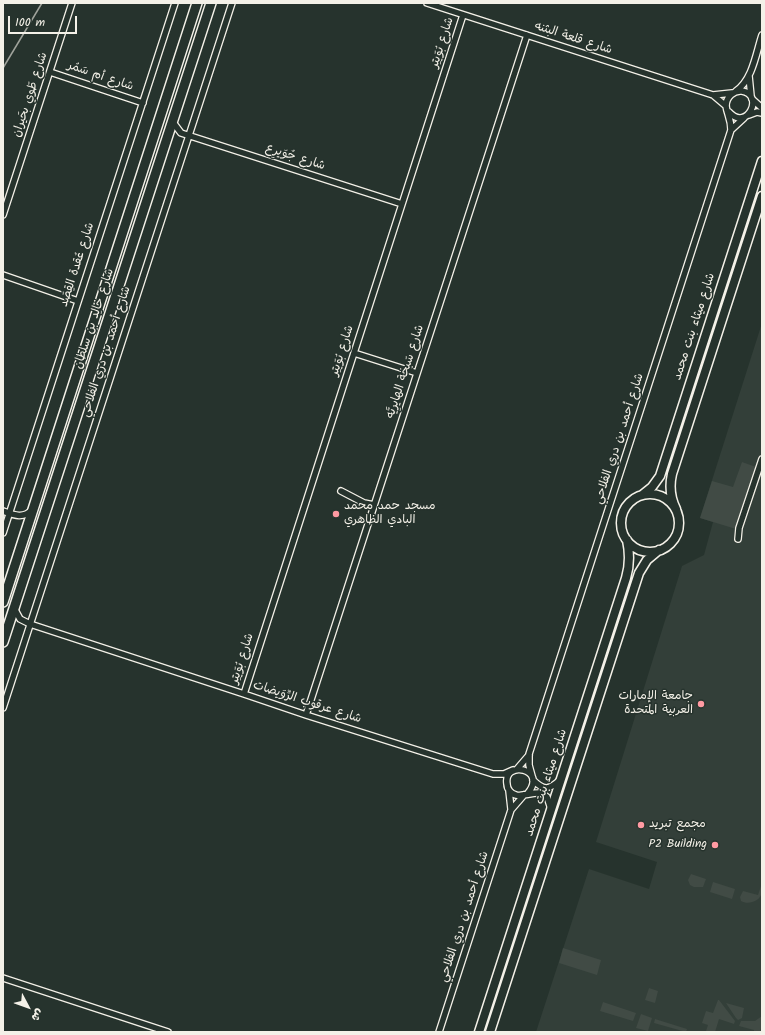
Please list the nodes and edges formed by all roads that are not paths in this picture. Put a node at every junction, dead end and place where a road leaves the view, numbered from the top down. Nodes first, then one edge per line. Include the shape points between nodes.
1 (72, 3) edge
2 (175, 3) edge
3 (197, 3) edge
4 (211, 3) edge
5 (232, 3) edge
6 (427, 3) edge
7 (434, 4) edge
8 (463, 15) junction
9 (527, 35) junction
10 (762, 35) edge
11 (50, 72) junction
12 (748, 76) junction
13 (734, 92) junction
14 (713, 95) junction
15 (752, 98) junction
16 (143, 103) junction
17 (726, 106) junction
18 (762, 108) edge
19 (729, 112) junction
20 (762, 113) edge
21 (746, 116) junction
22 (172, 121) junction
23 (732, 130) junction
24 (181, 133) junction
25 (189, 136) junction
26 (166, 138) junction
27 (762, 161) edge
28 (762, 196) edge
29 (402, 204) junction
30 (3, 216) edge
31 (3, 275) edge
32 (78, 301) junction
33 (354, 353) junction
34 (417, 373) junction
35 (74, 382) junction
36 (64, 453) junction
37 (762, 459) edge
38 (341, 492) dead end
39 (642, 496) junction
40 (374, 505) junction
41 (676, 509) junction
42 (33, 510) junction
43 (3, 511) edge
44 (10, 513) junction
45 (17, 516) junction
46 (26, 531) junction
47 (3, 533) edge
48 (738, 539) dead end
49 (627, 540) junction
50 (659, 550) junction
51 (3, 602) edge
52 (14, 607) junction
53 (23, 621) junction
54 (30, 624) junction
55 (8, 627) junction
56 (3, 642) edge
57 (244, 694) junction
58 (3, 708) edge
59 (306, 715) junction
60 (529, 754) junction
61 (515, 770) junction
62 (493, 774) junction
63 (533, 778) junction
64 (561, 778) junction
65 (508, 788) junction
66 (526, 794) junction
67 (511, 810) junction
68 (551, 810) junction
69 (3, 978) edge
70 (168, 1032) edge
71 (439, 1032) edge
72 (479, 1032) edge
73 (490, 1032) edge

1 - 11 street, شارع طَوي بحَيران
2 - 16 street, شارع عُقدة القِصَد
3 - 35 main road, شارع خالِد بن سلطان
4 - 22 main road, شارع خالِد بن سلطان
5 - 25 street, شارع أحمد بن دري الفلاحي
6 - 7 street, شارع قلعة البثنه
7 - 8 street, شارع قلعة البثنه
8 - 9 street, شارع قلعة البثنه
8 - 29 street, شارع بُوَيتِر
9 - 14 street, شارع قلعة البثنه
9 - 34 street, شارع سَبخة الهايرِيَّه
10 - 12 street
11 - 16 street, شارع أم سَمُر
11 - 30 street, شارع طَوي بحَيران
12 - 13 street via 743,85
12 - 15 street
13 - 14 street, شارع قلعة البثنه
13 - 15 street via 745,92
13 - 17 street via 727,100
14 - 17 street, شارع قلعة البثنه
15 - 18 street
15 - 21 street via 753,108
16 - 32 street, شارع عُقدة القِصَد
17 - 19 street
19 - 21 street via 735,117
19 - 23 street, شارع أحمد بن دري الفلاحي
20 - 21 street via 756,112
21 - 23 street, شارع أحمد بن دري الفلاحي
22 - 24 street
22 - 26 main road, شارع خالِد بن سلطان
23 - 60 street, شارع أحمد بن دري الفلاحي
24 - 25 street, شارع جُوَيرِع
24 - 26 street
25 - 29 street, شارع جُوَيرِع
25 - 54 street, شارع أحمد بن دري الفلاحي
26 - 36 main road, شارع خالِد بن سلطان
27 - 39 main road, شارع ميثاء بنت محمد via 660,476
28 - 41 main road, شارع ميثاء بنت محمد via 672,474 671,496
29 - 33 street, شارع بُوَيتِر
31 - 32 street
32 - 44 street, شارع عُقدة القِصَد
33 - 34 street
33 - 57 street, شارع بُوَيتِر
34 - 40 street, شارع سَبخة الهايرِيَّه
35 - 36 main road via 79,386 64,440
35 - 42 main road, شارع خالِد بن سلطان
36 - 52 main road, شارع خالِد بن سلطان
37 - 48 street via 739,528
38 - 40 street
39 - 41 main road via 661,496 670,501
39 - 49 main road via 630,503 623,514 622,528
40 - 59 street, شارع سَبخة الهايرِيَّه
41 - 50 main road via 679,522 676,536 671,544
42 - 45 street via 26,515
42 - 46 main road, شارع خالِد بن سلطان
43 - 44 street
44 - 45 street
44 - 47 street, شارع عُقدة القِصَد
45 - 46 street via 23,522
46 - 51 main road, شارع خالِد بن سلطان
49 - 50 main road via 639,550
49 - 64 main road, شارع ميثاء بنت محمد via 630,555 628,570
50 - 73 main road, شارع ميثاء بنت محمد via 643,566 637,580
52 - 53 street via 16,614
52 - 55 main road, شارع خالِد بن سلطان
53 - 54 street, شارع عرقوب الرِّوَيضات
53 - 55 street
54 - 57 street, شارع عرقوب الرِّوَيضات
54 - 58 street, شارع أحمد بن دري الفلاحي
55 - 56 main road, شارع خالِد بن سلطان
57 - 59 street, شارع عرقوب الرِّوَيضات
59 - 62 street, شارع عرقوب الرِّوَيضات
60 - 61 street, شارع أحمد بن دري الفلاحي
60 - 63 street, شارع أحمد بن دري الفلاحي
61 - 62 street, شارع عرقوب الرِّوَيضات
61 - 63 street via 526,770
61 - 65 street via 508,777
62 - 65 street, شارع عرقوب الرِّوَيضات
63 - 64 street via 540,786 546,788 553,786
63 - 66 street via 532,789
64 - 68 main road, شارع ميثاء بنت محمد
65 - 66 street via 516,795
65 - 67 street, شارع أحمد بن دري الفلاحي
66 - 67 street, شارع أحمد بن دري الفلاحي
66 - 68 street via 541,792 549,801
67 - 71 street, شارع أحمد بن دري الفلاحي
68 - 72 main road, شارع ميثاء بنت محمد
69 - 70 street

